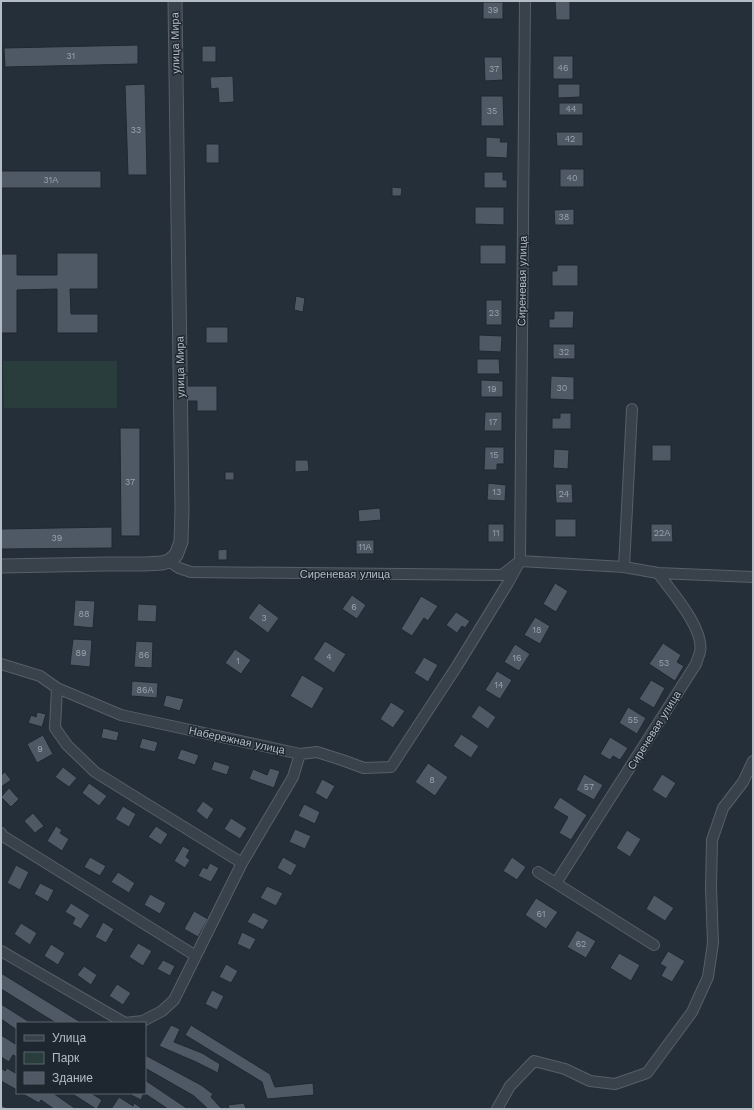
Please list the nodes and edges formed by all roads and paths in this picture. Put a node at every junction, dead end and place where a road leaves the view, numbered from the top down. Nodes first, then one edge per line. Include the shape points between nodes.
1 (174, 1) edge
2 (525, 1) edge
3 (632, 409) dead end
4 (169, 561) junction
5 (520, 561) junction
6 (1, 566) edge
7 (624, 567) junction
8 (658, 573) junction
9 (753, 577) edge
10 (1, 664) edge
11 (57, 688) junction
12 (300, 754) junction
13 (753, 761) edge
14 (1, 833) edge
15 (242, 863) junction
16 (538, 872) dead end
17 (556, 883) junction
18 (654, 945) dead end
19 (1, 951) edge
20 (196, 956) junction
21 (123, 1022) edge
22 (143, 1022) edge
23 (496, 1109) edge

1 - 4 street, улица Мира via 182,510 181,542 176,556
2 - 5 street, Сиреневая улица
3 - 7 street
4 - 5 street, Сиреневая улица via 191,572 502,575
4 - 6 street via 144,564
5 - 7 street
5 - 12 street, Сиреневая улица via 457,666 390,767 364,768 317,752
7 - 8 street
8 - 9 street
8 - 17 street, Сиреневая улица via 685,609 699,639 700,651 696,664
10 - 11 street, Набережная улица via 40,676
11 - 12 street, Набережная улица via 121,715
11 - 15 street via 55,728 67,745 95,772
12 - 15 street, Набережная улица via 292,777
13 - 23 street via 743,782 723,808 712,840 713,943 708,977 692,1012 647,1073 616,1084 590,1081 565,1069 534,1061 510,1086
14 - 20 street
15 - 20 street, Набережная улица
16 - 17 street
17 - 18 street
19 - 21 street, Набережная улица
20 - 22 street, Набережная улица via 174,1000 162,1011

